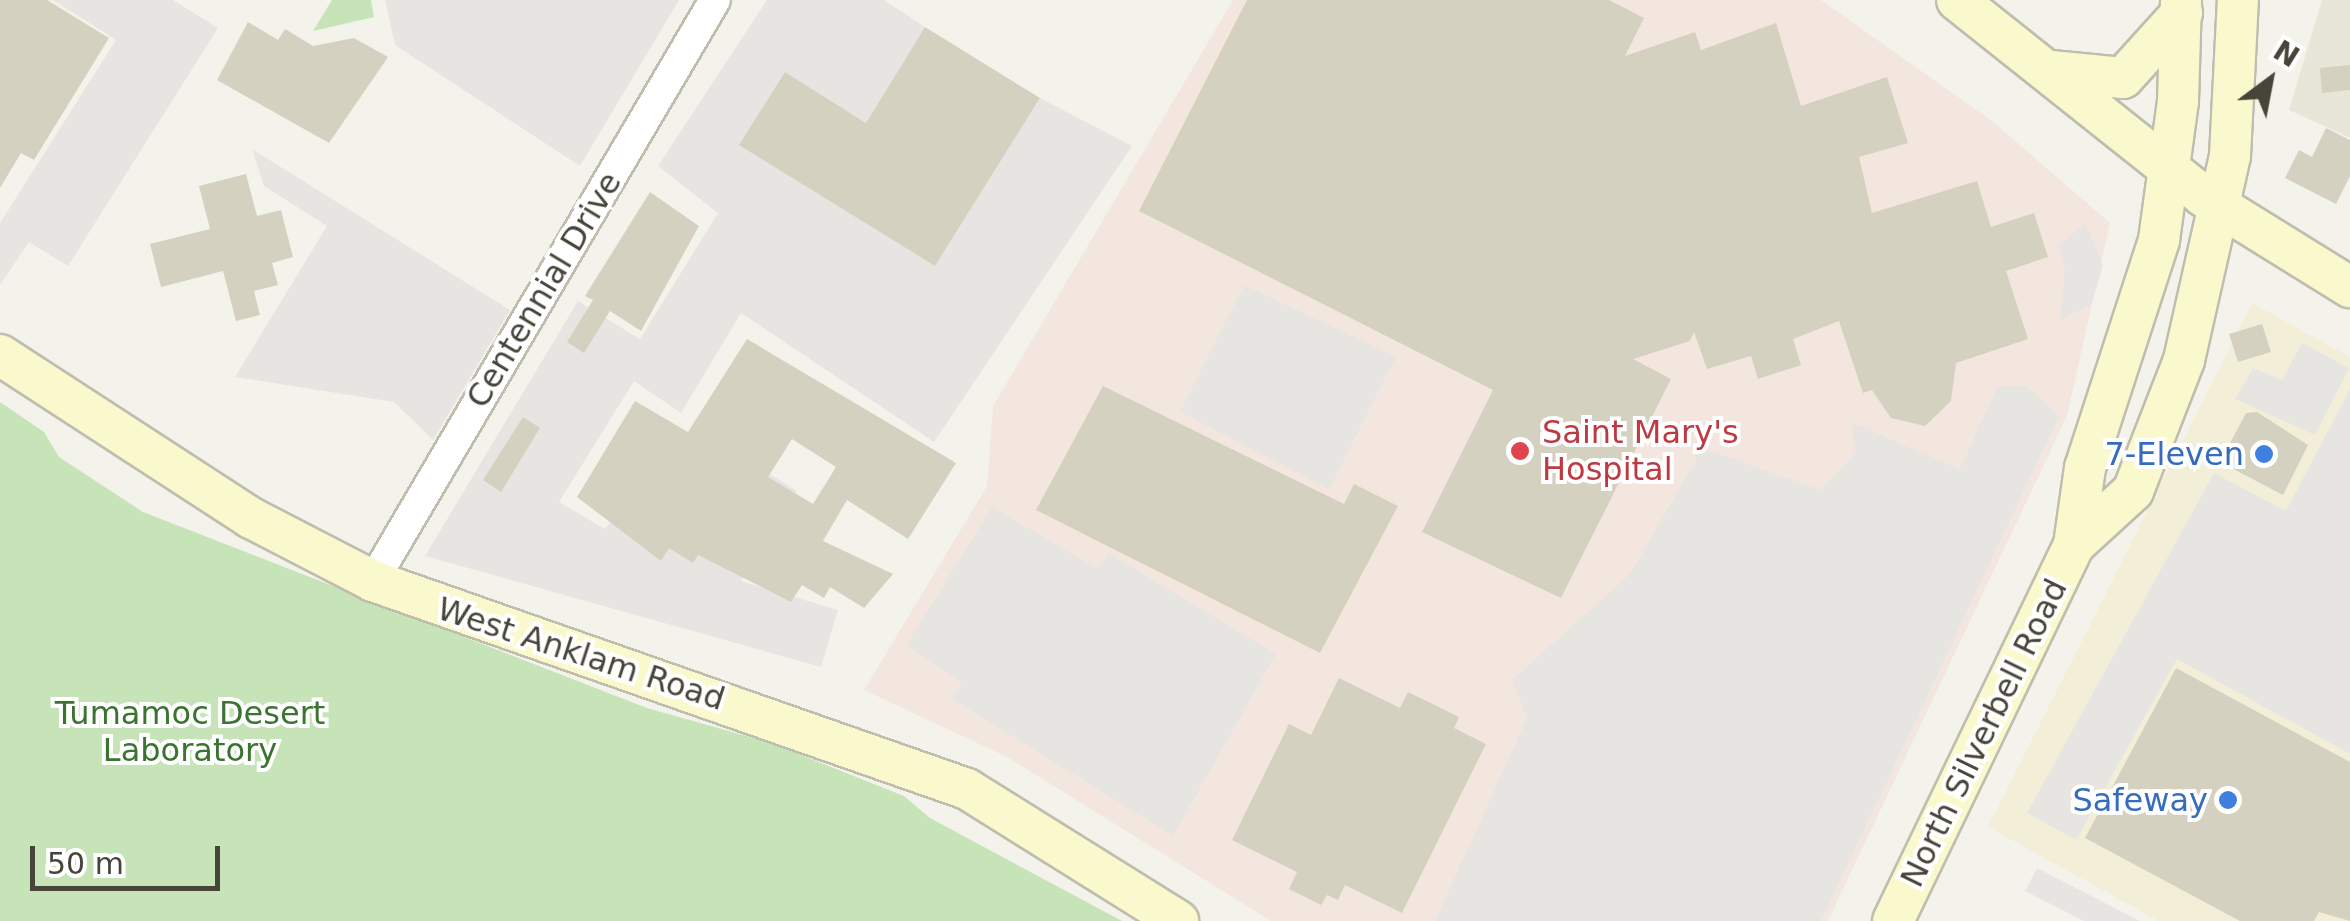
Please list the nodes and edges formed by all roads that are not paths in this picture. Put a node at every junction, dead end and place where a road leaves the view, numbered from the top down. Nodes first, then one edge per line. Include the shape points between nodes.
1 (715, 0) edge
2 (1957, 0) edge
3 (2238, 0) edge
4 (2182, 6) edge
5 (2049, 70) junction
6 (2169, 170) junction
7 (2221, 209) junction
8 (2350, 287) edge
9 (0, 355) edge
10 (2074, 545) junction
11 (372, 580) junction
12 (1178, 921) edge
13 (1893, 921) edge

1 - 11 street, Centennial Drive
2 - 5 main road
3 - 7 main road, North Silverbell Road
4 - 5 main road via 2123,78
4 - 6 main road, North Silverbell Road
5 - 6 main road
6 - 7 main road
6 - 10 main road, North Silverbell Road via 2156,259 2085,468
7 - 8 main road
7 - 10 main road, North Silverbell Road via 2156,442 2133,491
9 - 11 main road, West Anklam Road via 204,489
10 - 13 main road, North Silverbell Road
11 - 12 main road, West Anklam Road via 967,789

